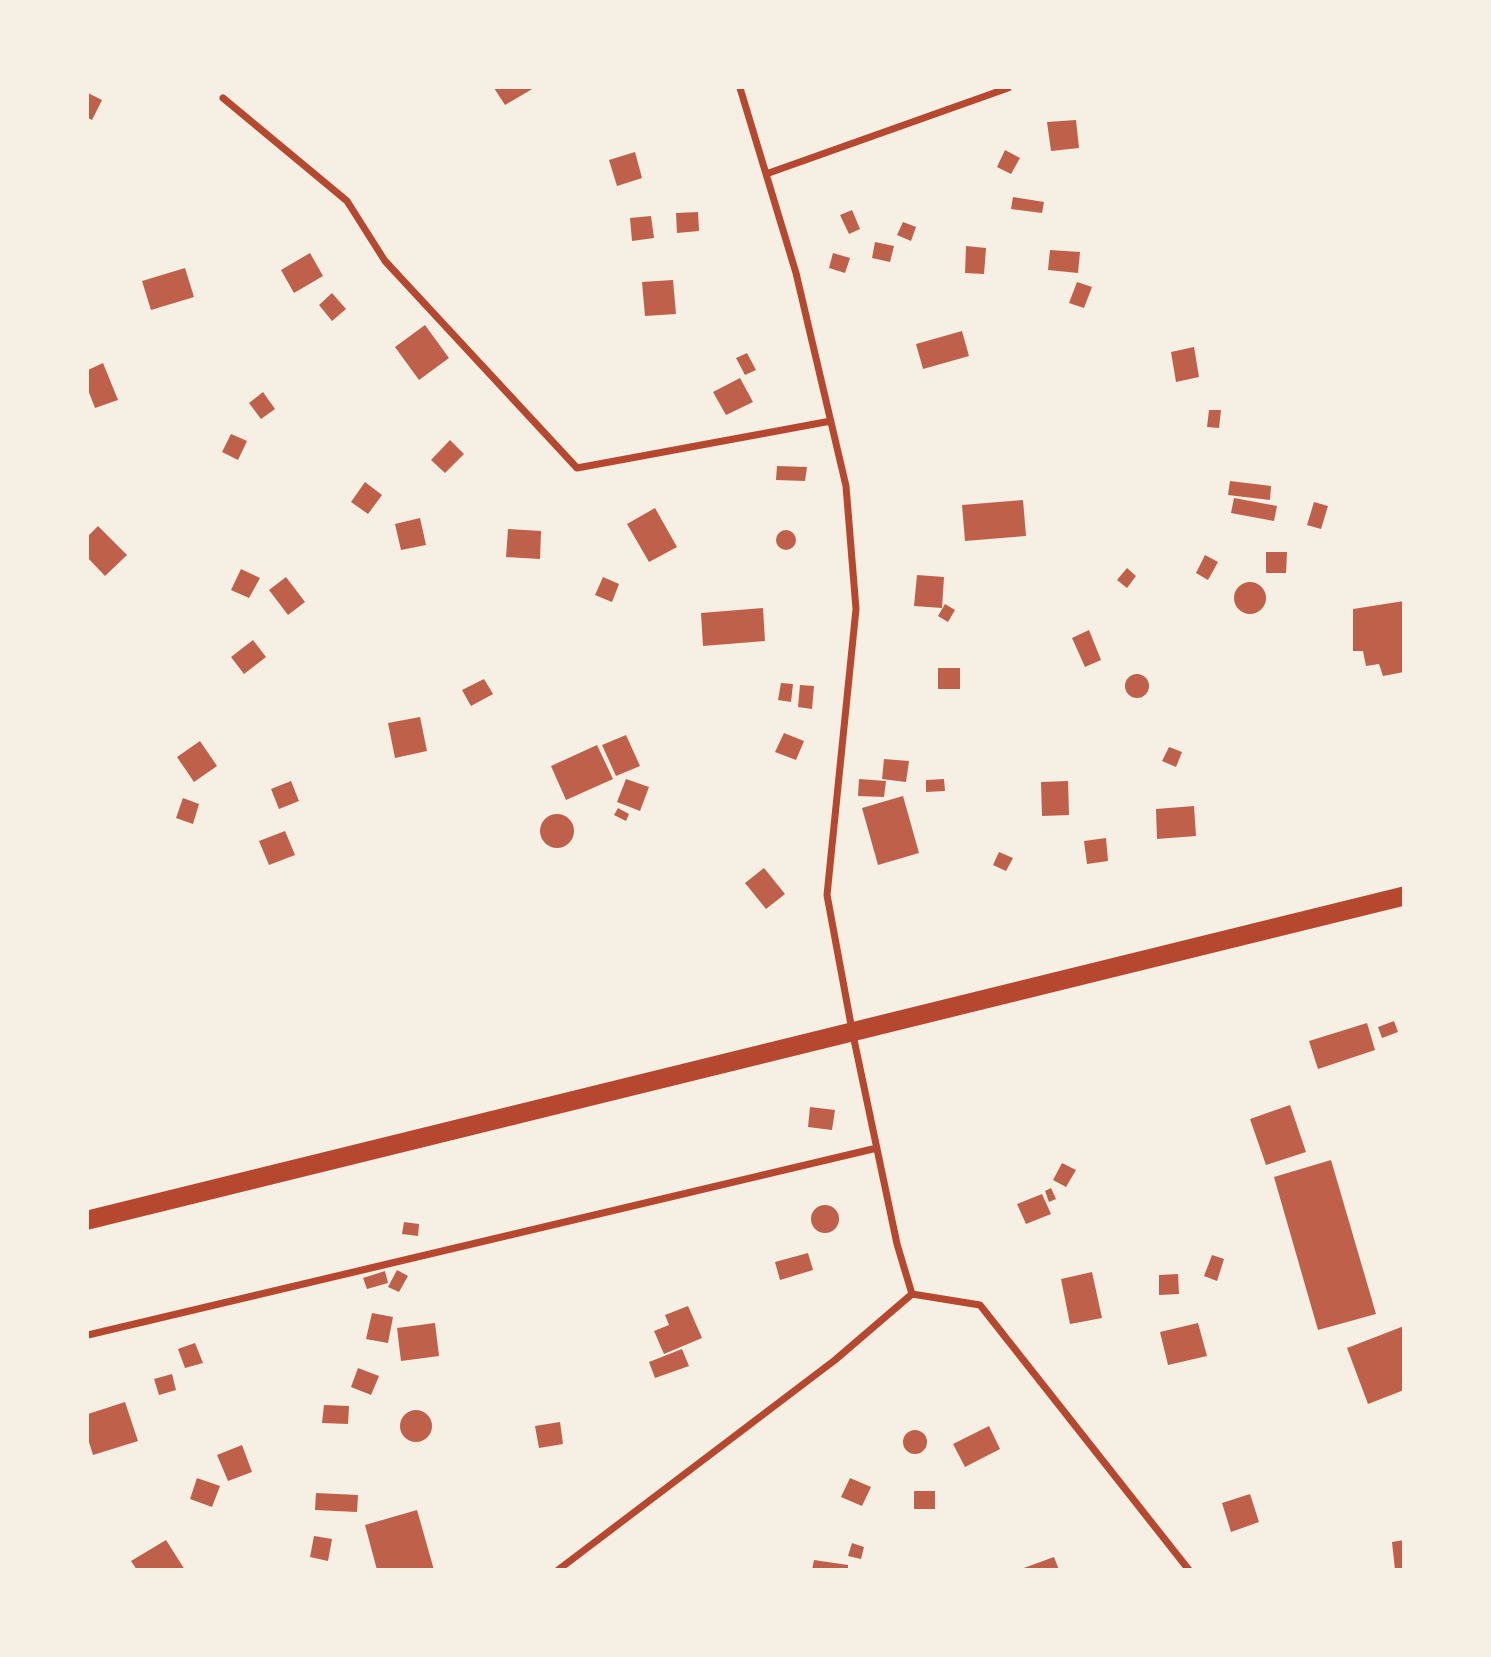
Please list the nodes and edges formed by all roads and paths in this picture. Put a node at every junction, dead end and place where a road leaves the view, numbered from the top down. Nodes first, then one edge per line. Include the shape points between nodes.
1 (740, 88) edge
2 (1008, 88) edge
3 (223, 98) dead end
4 (766, 174) junction
5 (831, 421) junction
6 (1404, 896) edge
7 (852, 1030) junction
8 (877, 1147) junction
9 (88, 1220) edge
10 (912, 1294) junction
11 (88, 1335) edge
12 (558, 1570) edge
13 (1189, 1570) edge

1 - 4 street
2 - 4 street
3 - 5 street via 346,201 385,261 577,468
4 - 5 street via 796,273
5 - 7 street via 846,485 856,610 827,895
6 - 7 highway
7 - 8 street
7 - 9 highway
8 - 10 street
8 - 11 street
10 - 12 street via 835,1360
10 - 13 street via 980,1305

